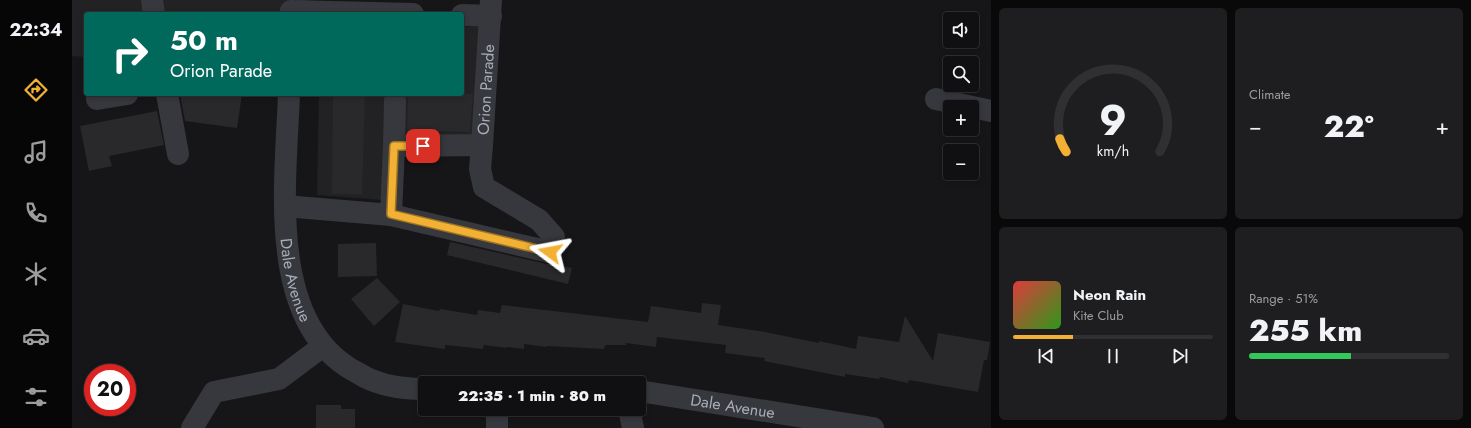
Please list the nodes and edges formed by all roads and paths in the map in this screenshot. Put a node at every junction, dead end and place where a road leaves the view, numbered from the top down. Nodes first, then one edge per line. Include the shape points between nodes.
1 (152, 0) edge
2 (292, 8) edge
3 (491, 8) edge
4 (154, 12) edge
5 (373, 12) edge
6 (464, 15) edge
7 (115, 96) edge
8 (167, 96) edge
9 (289, 96) edge
10 (97, 99) dead end
11 (936, 99) dead end
12 (395, 101) dead end
13 (991, 111) edge
14 (482, 145) junction
15 (394, 146) junction
16 (178, 154) dead end
17 (285, 206) junction
18 (391, 214) junction
19 (323, 346) junction
20 (418, 389) edge
21 (646, 392) edge
22 (497, 416) edge
23 (630, 416) edge
24 (192, 428) edge
25 (497, 428) edge
26 (633, 428) edge
27 (874, 428) edge

1 - 4 street
2 - 5 street
3 - 6 street, Orion Parade
3 - 14 street, Orion Parade
7 - 10 street
8 - 16 street
9 - 17 street, Dale Avenue
11 - 13 street
12 - 15 street
14 - 15 street, Orion Parade
14 - 18 street via 480,169 484,187 539,220 554,237 550,252
15 - 18 street
17 - 18 street
17 - 19 street, Dale Avenue via 287,248 294,288 306,321
19 - 20 street, Dale Avenue via 344,366 374,382
19 - 24 street via 278,379 214,392
21 - 27 street, Dale Avenue
22 - 25 street
23 - 26 street

